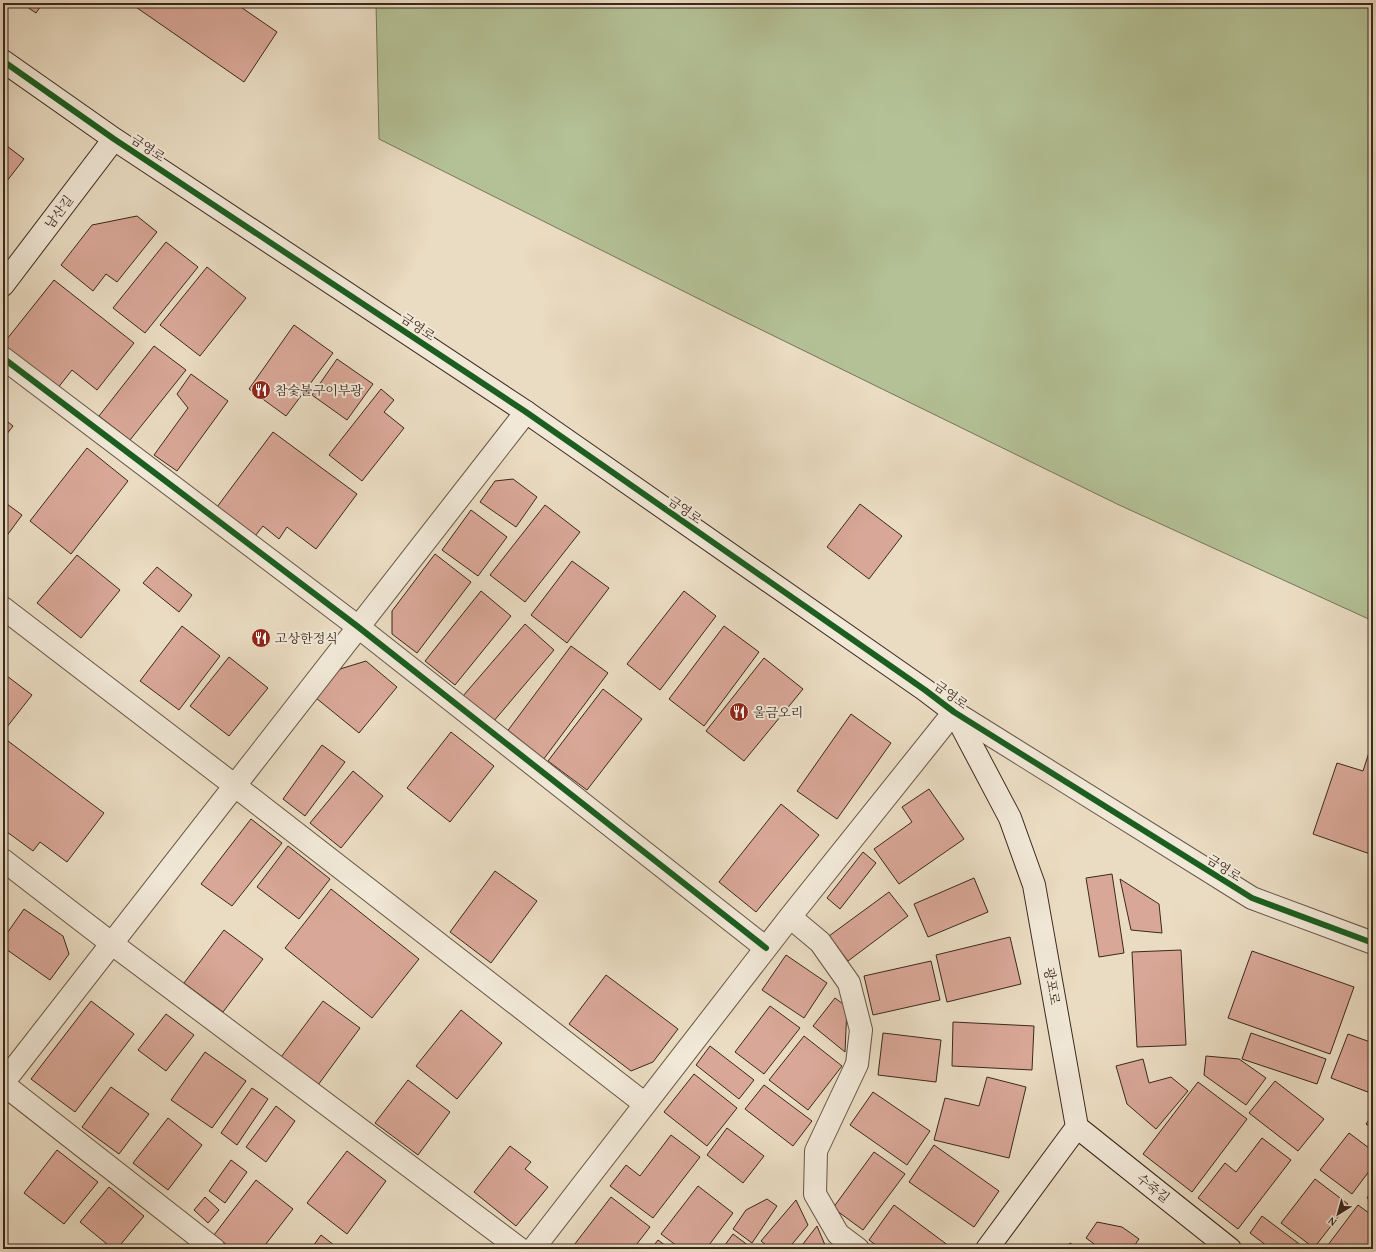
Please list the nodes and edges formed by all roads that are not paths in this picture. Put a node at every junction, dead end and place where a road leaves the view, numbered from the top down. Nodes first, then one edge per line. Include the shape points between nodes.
1 (3, 60) edge
2 (114, 139) junction
3 (3, 285) edge
4 (3, 358) edge
5 (526, 412) junction
6 (3, 608) edge
7 (357, 626) junction
8 (954, 712) junction
9 (234, 785) junction
10 (3, 860) edge
11 (790, 917) junction
12 (111, 943) junction
13 (1373, 943) edge
14 (766, 948) junction
15 (3, 1083) edge
16 (645, 1104) junction
17 (1077, 1127) junction
18 (214, 1249) edge
19 (520, 1249) edge
20 (533, 1249) edge
21 (858, 1249) edge
22 (987, 1249) edge
23 (1230, 1249) edge

1 - 2 street, 금영로
2 - 3 street, 남산길
2 - 5 street, 금영로
4 - 7 street
5 - 7 street
5 - 8 street, 금영로
6 - 9 street
7 - 9 street
7 - 14 street
8 - 11 street
8 - 13 street, 금영로 via 1252,898
8 - 17 street, 광포로 via 1010,818 1034,885
9 - 12 street
9 - 16 street
10 - 12 street
11 - 14 street
11 - 21 street via 820,942 849,983 861,1030 857,1064 816,1151 815,1194 838,1234
12 - 15 street
12 - 19 street
14 - 16 street
15 - 18 street
16 - 20 street
17 - 22 street
17 - 23 street, 수죽길

